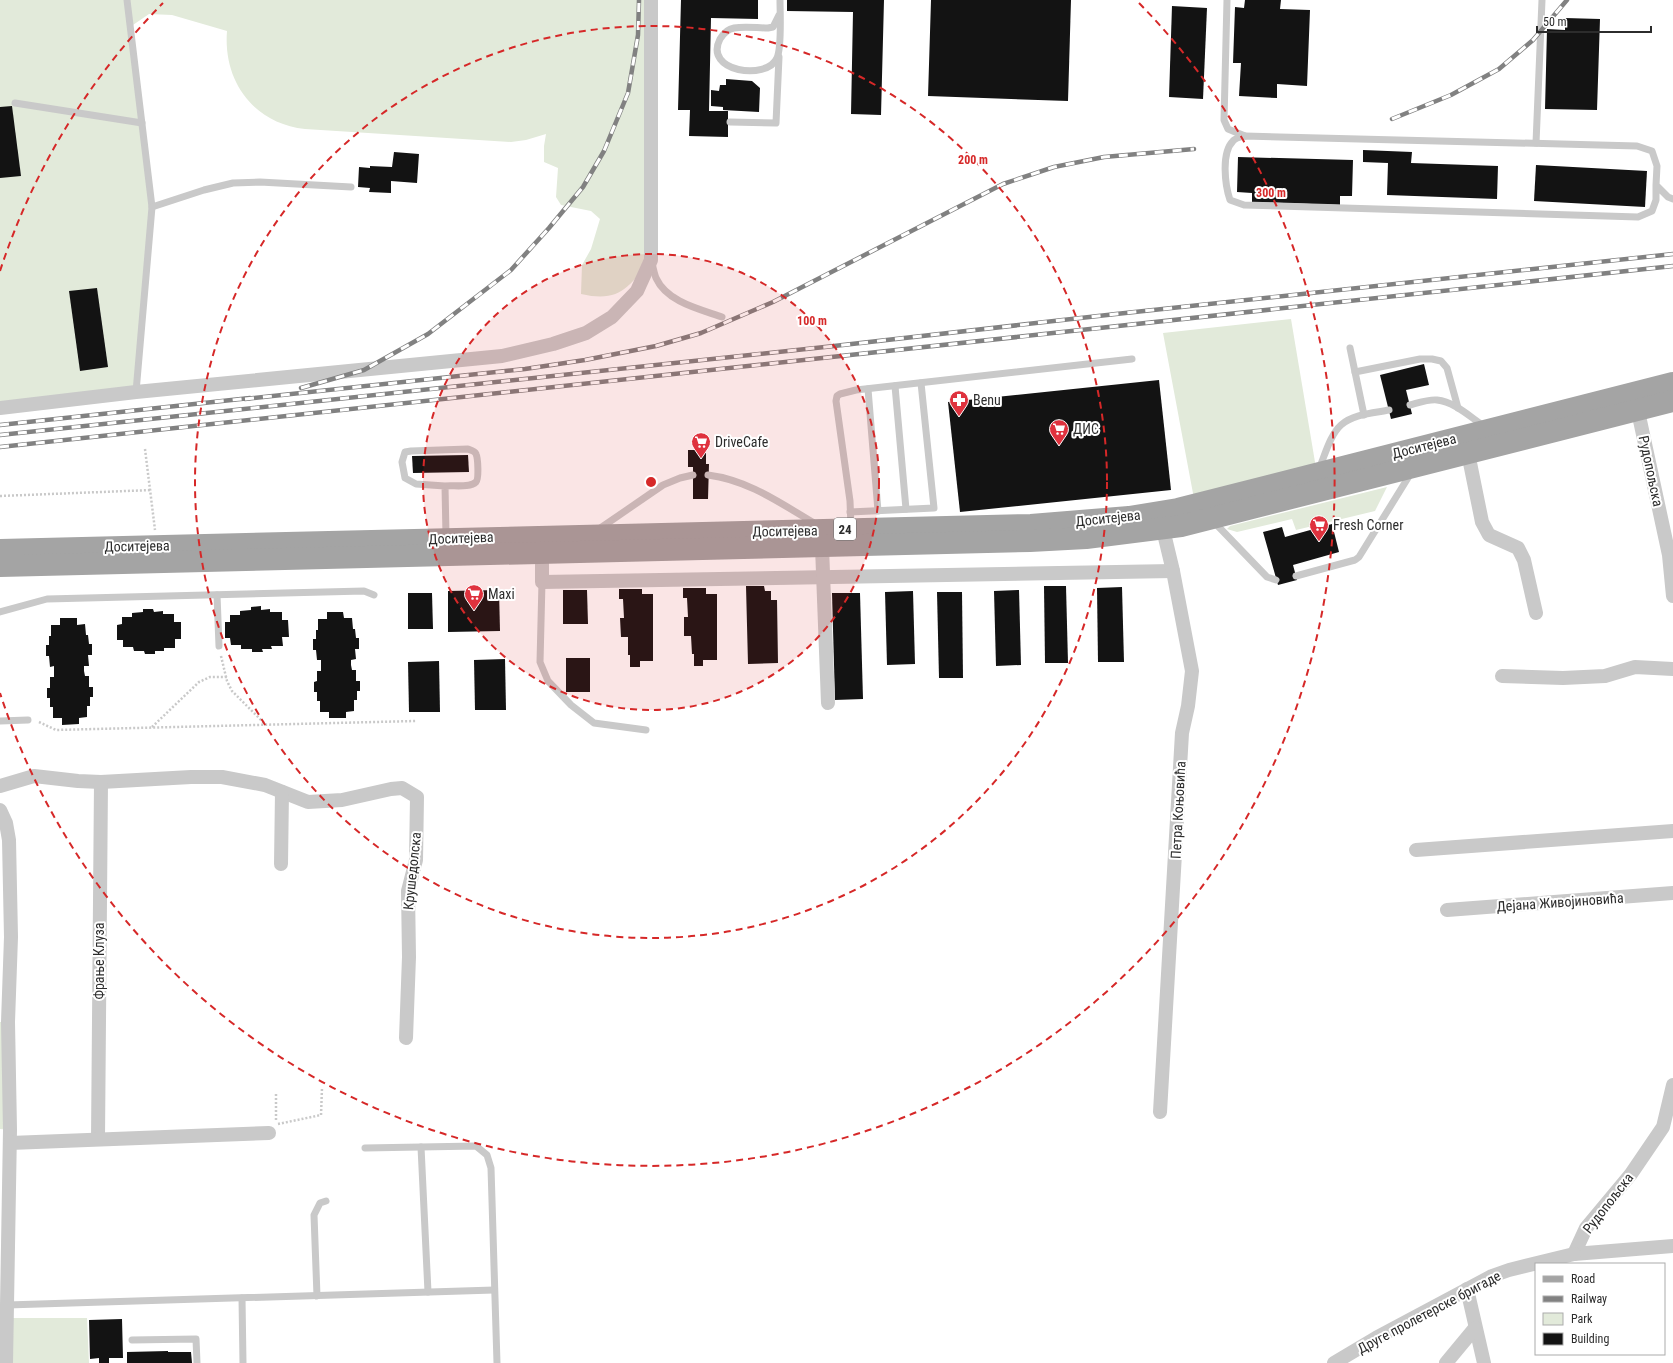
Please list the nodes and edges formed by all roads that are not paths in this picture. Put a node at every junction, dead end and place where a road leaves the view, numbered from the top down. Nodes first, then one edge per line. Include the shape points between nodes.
1 (127, 0) edge
2 (651, 0) edge
3 (780, 0) edge
4 (1227, 0) edge
5 (1542, 0) edge
6 (780, 15) junction
7 (779, 53) junction
8 (15, 104) dead end
9 (730, 122) dead end
10 (142, 123) junction
11 (1245, 136) junction
12 (1536, 143) junction
13 (1656, 186) junction
14 (351, 187) dead end
15 (1673, 199) edge
16 (152, 207) junction
17 (651, 260) junction
18 (722, 317) dead end
19 (1350, 348) dead end
20 (1132, 359) dead end
21 (1355, 372) junction
22 (921, 383) junction
23 (1673, 383) edge
24 (895, 386) junction
25 (868, 389) junction
26 (136, 392) junction
27 (1636, 401) junction
28 (1673, 401) edge
29 (1410, 405) dead end
30 (0, 408) edge
31 (1458, 408) junction
32 (1388, 410) dead end
33 (1364, 415) junction
34 (1489, 430) junction
35 (1468, 453) junction
36 (1415, 466) junction
37 (1317, 474) junction
38 (693, 475) dead end
39 (708, 475) dead end
40 (445, 486) junction
41 (906, 509) junction
42 (878, 511) junction
43 (1211, 519) junction
44 (1161, 521) junction
45 (851, 532) junction
46 (591, 535) junction
47 (823, 538) junction
48 (446, 539) junction
49 (542, 545) junction
50 (0, 550) edge
51 (263, 552) junction
52 (0, 566) edge
53 (1173, 571) junction
54 (1296, 576) dead end
55 (823, 578) junction
56 (1276, 580) dead end
57 (542, 582) junction
58 (218, 595) junction
59 (374, 595) dead end
60 (1673, 596) edge
61 (0, 612) edge
62 (1536, 613) dead end
63 (219, 646) road end
64 (1673, 669) edge
65 (1502, 676) dead end
66 (828, 703) dead end
67 (28, 720) road end
68 (0, 721) edge
69 (646, 730) dead end
70 (101, 782) junction
71 (0, 786) edge
72 (282, 792) junction
73 (0, 810) edge
74 (1673, 831) edge
75 (1416, 850) dead end
76 (281, 864) dead end
77 (1673, 893) edge
78 (1448, 910) dead end
79 (5, 937) edge
80 (4, 983) edge
81 (406, 1038) dead end
82 (1673, 1085) edge
83 (1160, 1112) dead end
84 (269, 1133) dead end
85 (7, 1134) edge
86 (98, 1140) junction
87 (421, 1147) junction
88 (365, 1148) dead end
89 (326, 1201) dead end
90 (1673, 1246) edge
91 (1574, 1254) junction
92 (1537, 1263) edge
93 (1535, 1264) edge
94 (1467, 1289) junction
95 (494, 1290) junction
96 (428, 1292) junction
97 (317, 1296) junction
98 (242, 1298) junction
99 (4, 1313) edge
100 (1475, 1328) junction
101 (132, 1340) dead end
102 (6, 1363) edge
103 (197, 1363) edge
104 (243, 1363) edge
105 (497, 1363) edge
106 (1334, 1363) edge
107 (1446, 1363) edge
108 (1484, 1363) edge

1 - 10 lane
2 - 17 street
3 - 6 lane
4 - 11 lane via 1224,120 1228,129
5 - 12 lane
6 - 7 lane
6 - 7 lane via 773,27 728,30 722,35 717,48 722,61 734,69 766,68 777,59
7 - 9 lane via 776,123
8 - 10 lane
10 - 16 lane
11 - 12 lane
11 - 13 lane via 1233,140 1227,152 1226,186 1230,200 1244,205 1638,217 1652,211 1656,200
12 - 13 lane via 1637,146 1652,151 1657,166
13 - 15 lane
14 - 16 lane via 233,183
16 - 26 lane
17 - 18 lane via 656,279 667,292 679,301
17 - 26 street via 637,291 612,317 586,333 553,344 502,356
19 - 21 lane
20 - 22 lane
21 - 31 lane via 1420,359 1441,362 1447,368
21 - 33 lane
22 - 24 lane
22 - 41 lane via 934,506
23 - 27 main road, Доситејева / 24
24 - 25 lane
24 - 41 lane
25 - 42 lane
25 - 45 lane via 844,393 837,396 836,401
26 - 30 street
27 - 28 main road, Доситејева / 24
27 - 34 main road, Доситејева / 24
27 - 35 main road, Доситејева / 24
27 - 60 street, Рудопољска via 1669,555
29 - 31 lane via 1437,400
31 - 34 lane
32 - 33 lane
33 - 37 lane via 1342,424 1335,433
34 - 37 main road, Доситејева / 24
35 - 36 main road, Доситејева / 24
35 - 62 street via 1482,522 1489,535 1518,548 1524,560
36 - 43 main road, Доситејева / 24
36 - 54 lane via 1359,557
37 - 44 main road, Доситејева / 24 via 1178,509
38 - 46 lane via 663,485
39 - 47 lane via 725,477 753,487
40 - 40 lane via 476,482 477,455 474,452 468,449 406,452 402,462 405,478 416,484
40 - 48 lane
41 - 42 lane
42 - 45 lane
43 - 44 main road, Доситејева / 24
43 - 56 lane via 1267,577
44 - 45 main road, Доситејева / 24 via 1086,538 1030,542
44 - 53 street, Петра Коњовића
45 - 47 main road, Доситејева / 24
46 - 47 main road, Доситејева / 24
46 - 49 main road, Доситејева / 24
47 - 49 main road, Доситејева / 24
47 - 55 street
48 - 49 main road, Доситејева / 24
48 - 51 main road, Доситејева / 24
49 - 51 main road, Доситејева / 24
49 - 57 street
50 - 51 main road, Доситејева / 24 via 157,546
51 - 52 main road, Доситејева / 24
53 - 55 street
53 - 83 street, Петра Коњовића via 1192,676 1182,733
55 - 57 street
55 - 66 street
57 - 69 lane via 540,662 548,681 594,723
58 - 59 lane via 364,591
58 - 61 lane via 47,599
58 - 63 lane
64 - 65 street via 1635,667 1605,676 1563,678
67 - 68 lane
70 - 71 street, Крушедолска via 78,782 34,776
70 - 72 street, Крушедолска via 222,777 265,784
70 - 86 street, Фрање Клуза
72 - 76 street
72 - 81 street, Крушедолска via 308,802 342,800 402,788 417,797 416,860 408,891
73 - 79 street via 6,823 9,840
74 - 75 street
77 - 78 street, Дејана Живојиновића
79 - 80 street
80 - 85 street via 8,1022
82 - 91 street, Рудопољска via 1663,1127 1632,1174 1586,1228
84 - 86 street
85 - 86 street
85 - 99 street
87 - 88 lane
87 - 95 lane via 476,1146 490,1160
87 - 96 lane
89 - 97 lane via 320,1203 314,1215
90 - 91 street, Рудопољска
91 - 92 street, Друге пролетерске бригаде
93 - 94 street, Друге пролетерске бригаде via 1492,1276
94 - 100 street
94 - 106 street, Друге пролетерске бригаде
95 - 96 lane
95 - 105 lane
96 - 97 lane
97 - 98 lane
98 - 99 lane
98 - 104 lane
99 - 102 street
100 - 107 street
100 - 108 street
101 - 103 lane via 196,1339

